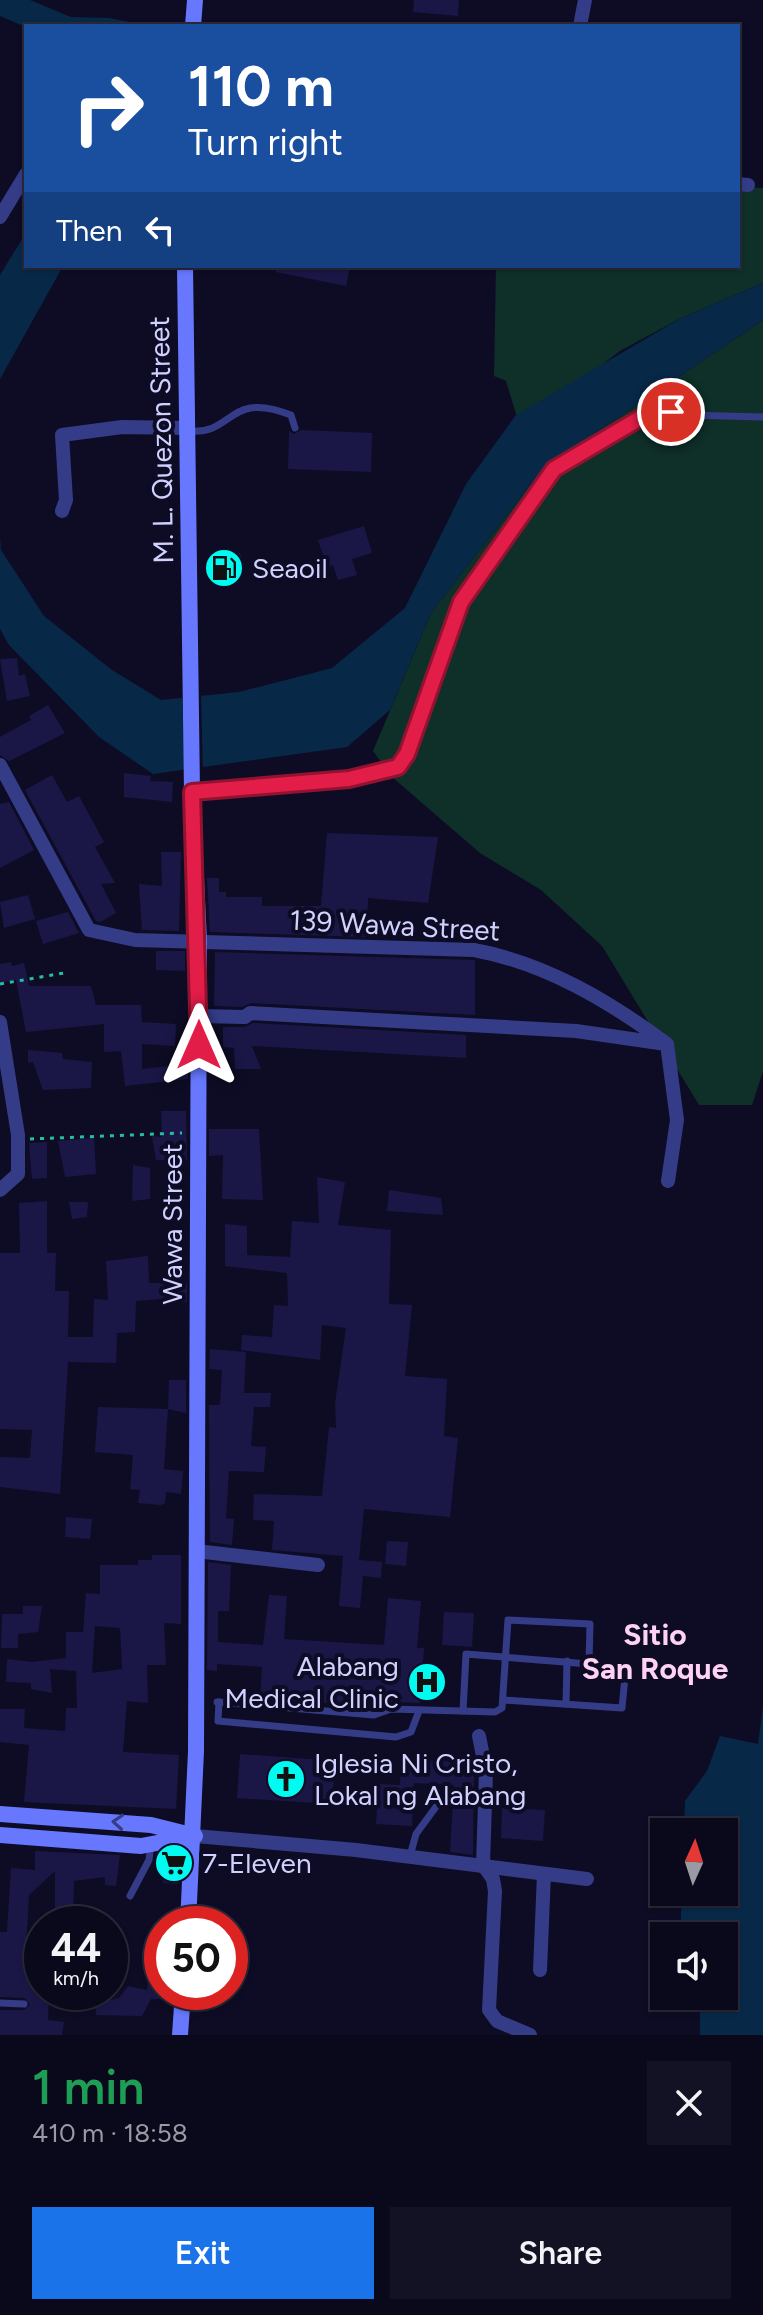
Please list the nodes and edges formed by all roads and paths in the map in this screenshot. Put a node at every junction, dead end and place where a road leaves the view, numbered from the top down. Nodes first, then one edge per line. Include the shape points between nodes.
1 (195, 0) edge
2 (585, 0) edge
3 (193, 24) edge
4 (580, 24) edge
5 (24, 177) edge
6 (0, 217) edge
7 (185, 268) edge
8 (763, 417) edge
9 (295, 428) dead end
10 (185, 429) junction
11 (62, 511) dead end
12 (190, 612) joint
13 (0, 765) edge
14 (192, 786) junction
15 (199, 942) junction
16 (64, 973) dead end
17 (0, 984) edge
18 (199, 1016) junction
19 (0, 1022) edge
20 (667, 1044) junction
21 (199, 1132) junction
22 (18, 1139) junction
23 (668, 1181) dead end
24 (0, 1190) edge
25 (196, 1551) junction
26 (318, 1565) dead end
27 (505, 1656) junction
28 (567, 1661) junction
29 (589, 1663) junction
30 (503, 1700) junction
31 (566, 1704) junction
32 (329, 1711) junction
33 (419, 1711) junction
34 (463, 1711) junction
35 (327, 1731) junction
36 (479, 1736) dead end
37 (438, 1804) dead end
38 (0, 1814) edge
39 (151, 1825) junction
40 (0, 1835) edge
41 (195, 1836) junction
42 (151, 1846) junction
43 (410, 1856) junction
44 (483, 1865) junction
45 (544, 1874) junction
46 (587, 1879) dead end
47 (130, 1896) dead end
48 (189, 1906) edge
49 (540, 1970) dead end
50 (0, 2003) edge
51 (24, 2004) dead end
52 (182, 2010) edge
53 (180, 2035) edge
54 (530, 2035) edge

1 - 3 main road
2 - 4 street
5 - 6 street
7 - 10 main road, M. L. Quezon Street
8 - 14 lane via 647,414 554,469 461,602 398,767 349,779
9 - 10 lane via 291,415 268,406 236,410 217,427
10 - 11 street via 122,427 62,435
10 - 12 main road, M. L. Quezon Street
12 - 14 main road, Wawa Street
13 - 15 street, 139 Wawa Street via 89,930 135,940
14 - 15 main road, Wawa Street
15 - 18 main road, Wawa Street
15 - 20 street, 139 Wawa Street via 474,950 507,956 624,1012
16 - 17 path
18 - 20 street via 250,1013 466,1024
18 - 21 main road, Wawa Street
19 - 22 street
20 - 23 street via 677,1120
21 - 22 path
21 - 25 main road, Wawa Street
22 - 24 street via 18,1174
25 - 26 street
25 - 41 main road, Wawa Street
27 - 28 lane
27 - 29 lane via 508,1620 590,1624
27 - 30 lane
27 - 34 lane via 466,1654
28 - 29 lane
28 - 31 lane
29 - 31 lane via 626,1667 622,1708
30 - 31 lane
30 - 34 lane via 495,1712
32 - 33 lane
32 - 35 lane
32 - 35 lane via 218,1702 218,1721
33 - 34 lane
33 - 35 lane via 419,1719 404,1736
36 - 44 street via 486,1771
37 - 43 lane via 416,1834
39 -> 38 main road
39 - 41 main road
39 - 42 lane
40 - 42 main road
41 - 42 main road
41 - 43 street
41 - 48 main road, Wawa Street
42 - 47 lane
43 - 44 street
44 - 45 street
44 - 54 street via 495,1891 489,2010 497,2021
45 - 46 street
45 - 49 street
50 - 51 lane
52 - 53 main road

